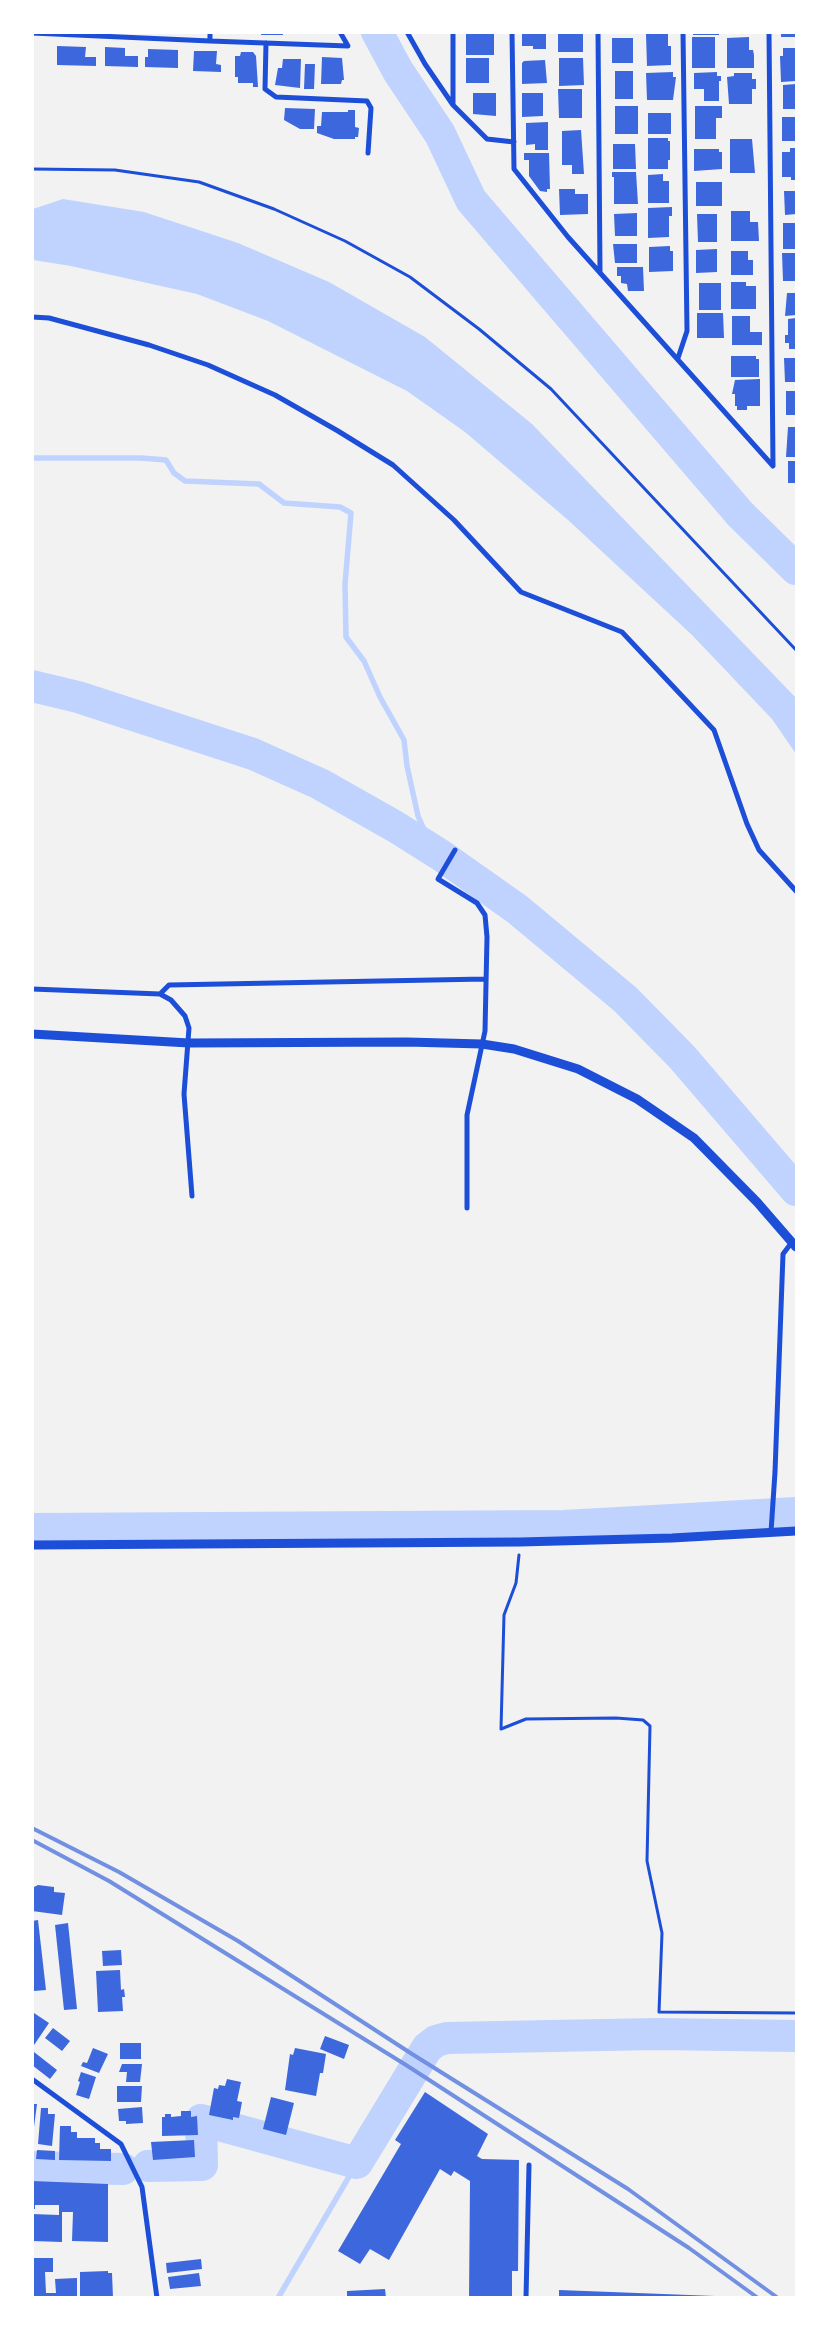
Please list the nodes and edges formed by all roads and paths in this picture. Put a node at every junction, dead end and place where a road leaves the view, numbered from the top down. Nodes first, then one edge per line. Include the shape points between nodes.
1 (210, 32) edge
2 (340, 32) edge
3 (407, 32) edge
4 (453, 32) edge
5 (512, 32) edge
6 (598, 32) edge
7 (684, 32) edge
8 (769, 32) edge
9 (32, 33) edge
10 (39, 33) edge
11 (120, 35) edge
12 (210, 41) junction
13 (266, 43) junction
14 (453, 105) junction
15 (514, 142) junction
16 (368, 152) dead end
17 (32, 169) edge
18 (600, 272) junction
19 (32, 317) edge
20 (678, 358) junction
21 (796, 650) edge
22 (454, 850) dead end
23 (796, 891) edge
24 (485, 979) junction
25 (32, 989) edge
26 (160, 994) junction
27 (32, 1034) edge
28 (189, 1043) junction
29 (482, 1044) junction
30 (192, 1196) dead end
31 (467, 1208) dead end
32 (794, 1244) edge
33 (796, 1530) edge
34 (771, 1532) junction
35 (520, 1542) junction
36 (32, 1546) edge
37 (796, 2013) edge
38 (32, 2079) edge
39 (528, 2165) dead end
40 (157, 2298) edge
41 (526, 2298) edge

1 - 12 street
2 - 13 street via 348,46
3 - 14 street via 424,64
4 - 14 street
5 - 15 street
6 - 18 street
7 - 20 street via 687,331
8 - 20 street via 773,466
9 - 10 street
10 - 11 street
11 - 12 street
12 - 13 street
13 - 16 street via 265,89 276,97 367,101 371,108
14 - 15 street via 487,139
15 - 18 street via 514,169
17 - 21 path via 115,170 199,182 274,209 344,241 410,277 479,329 551,390
18 - 20 street
19 - 23 street via 49,318 149,345 208,365 275,395 393,465 454,520 521,592 622,632 714,730 747,824 760,850
22 - 24 street via 438,879 477,903 485,915
24 - 26 street via 169,985
24 - 29 street
25 - 26 street
26 - 28 street via 171,1000 184,1016 189,1028
27 - 28 street
28 - 29 street
28 - 30 street via 184,1094
29 - 31 street via 467,1115
29 - 32 street via 514,1049 578,1069 637,1099 694,1138
32 - 34 street via 783,1254
33 - 34 street
34 - 35 street
35 - 36 street
35 - 37 path via 516,1583 504,1615 501,1729 526,1719 616,1718 643,1720 650,1726 647,1861 662,1934 659,2012
38 - 40 street via 122,2144 142,2187
39 - 41 street

